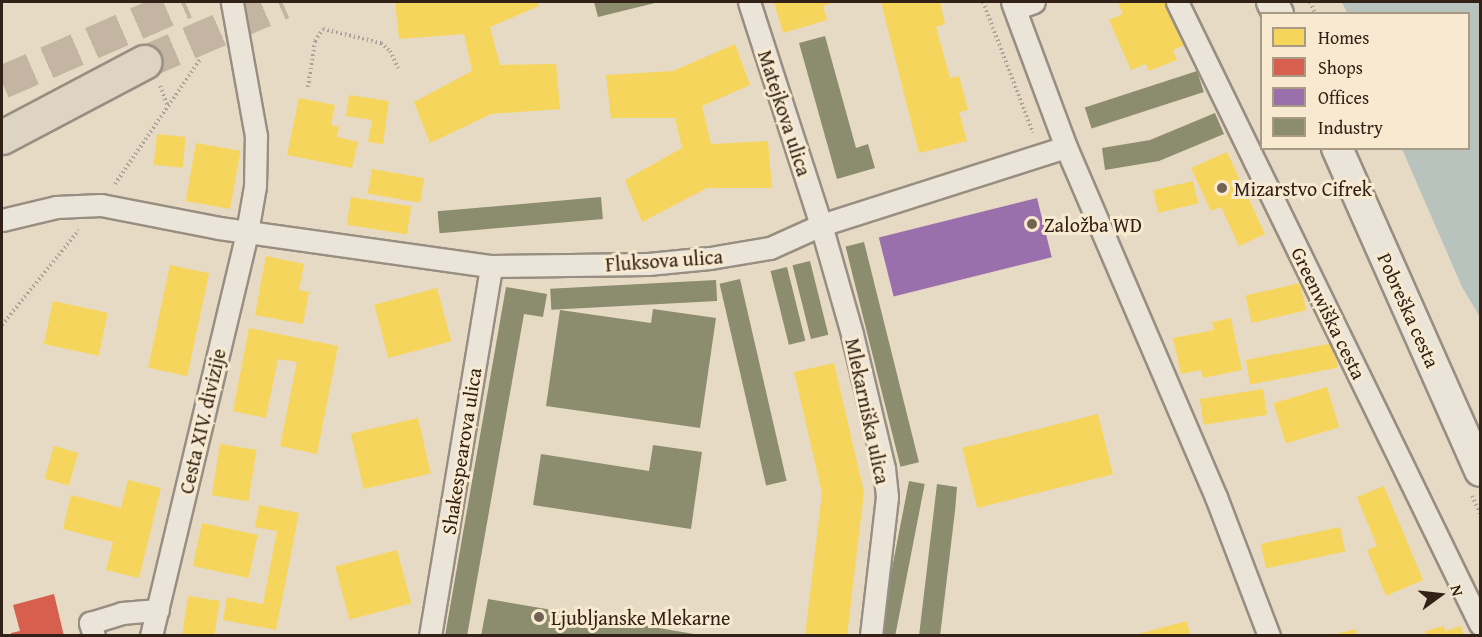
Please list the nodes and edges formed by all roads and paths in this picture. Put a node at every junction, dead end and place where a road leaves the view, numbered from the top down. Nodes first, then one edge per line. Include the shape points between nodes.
1 (232, 2) edge
2 (749, 2) edge
3 (983, 2) edge
4 (1177, 2) edge
5 (1020, 4) edge
6 (201, 58) dead end
7 (398, 68) dead end
8 (151, 72) joint
9 (308, 87) dead end
10 (2, 136) edge
11 (1034, 137) dead end
12 (1066, 147) junction
13 (1338, 150) edge
14 (2, 220) edge
15 (821, 225) junction
16 (247, 232) junction
17 (491, 266) junction
18 (1480, 471) edge
19 (158, 610) junction
20 (1480, 624) edge
21 (94, 636) edge
22 (151, 636) edge
23 (430, 636) edge
24 (871, 636) edge
25 (1269, 636) edge

1 - 16 street, Cesta XIV. divizije via 256,136 255,186
2 - 15 street, Matejkova ulica
3 - 11 path
4 - 20 street, Greenwiška cesta
5 - 12 street
6 - 8 path via 169,108
7 - 9 path via 381,43 323,29 315,41
8 - 10 highway
12 - 15 street, Fluksova ulica
12 - 25 street via 1216,497
13 - 18 street, Pobreška cesta
14 - 16 street via 56,207 100,205
15 - 17 street, Fluksova ulica via 770,248 710,258 648,264
15 - 24 street, Mlekarniška ulica via 884,468 887,497
16 - 17 street, Fluksova ulica
16 - 19 street, Cesta XIV. divizije
17 - 23 street, Shakespearova ulica
19 - 21 street via 122,613 90,623
19 - 22 street, Cesta XIV. divizije

